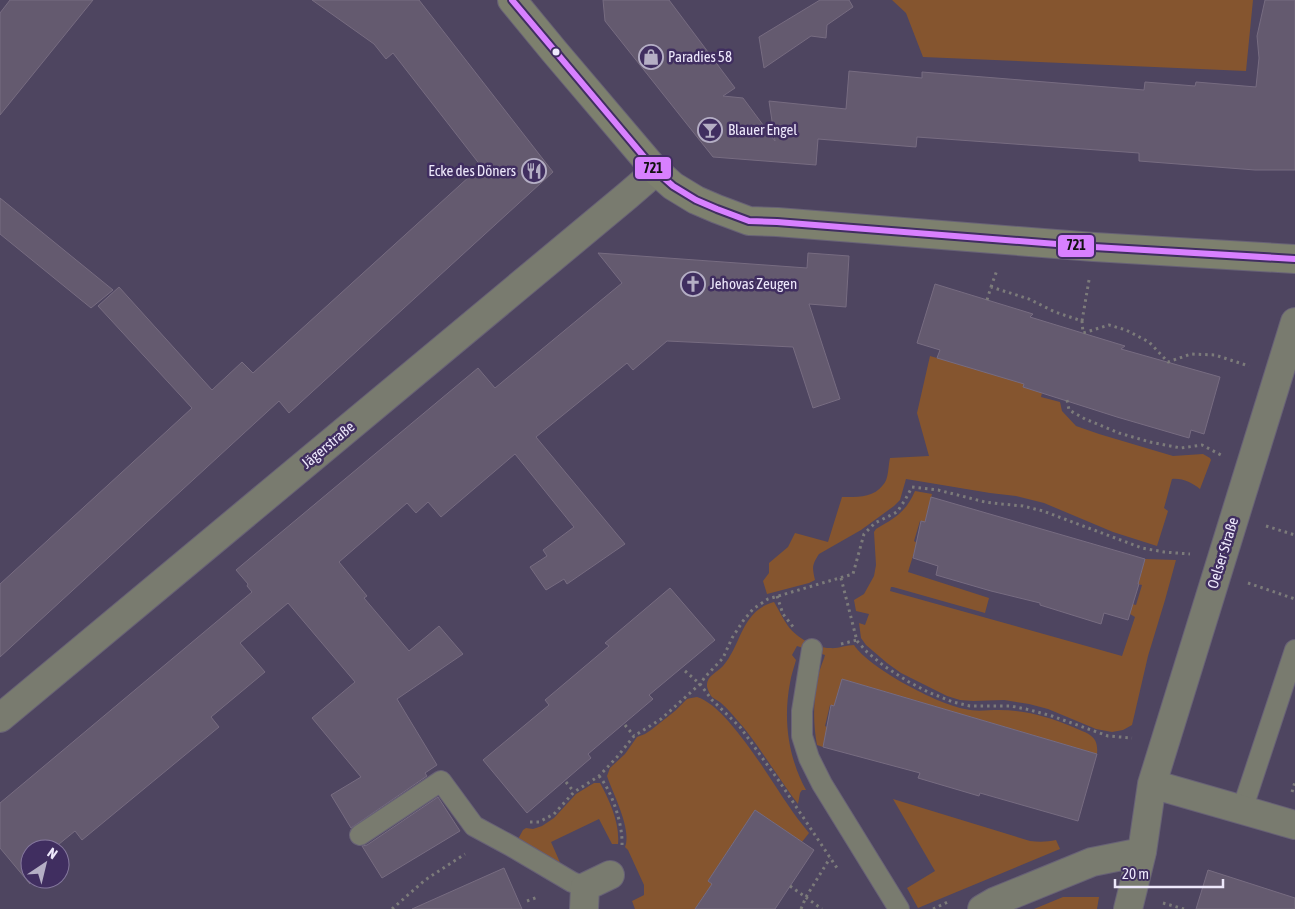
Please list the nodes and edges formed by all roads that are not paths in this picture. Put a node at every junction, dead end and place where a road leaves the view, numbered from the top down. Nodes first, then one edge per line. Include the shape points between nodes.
1 (522, 4) edge
2 (656, 171) junction
3 (1295, 259) edge
4 (1295, 322) edge
5 (812, 649) dead end
6 (1295, 650) edge
7 (0, 718) edge
8 (1152, 784) junction
9 (1242, 810) junction
10 (1295, 825) edge
11 (360, 835) dead end
12 (1142, 852) junction
13 (610, 874) road end
14 (585, 898) edge
15 (899, 909) edge
16 (982, 909) edge
17 (1128, 909) edge

1 - 2 street
2 - 3 street via 696,200 748,221
2 - 7 street, Jägerstraße
4 - 8 street, Oelser Straße
5 - 15 lane via 802,711 802,736 809,758
6 - 9 lane
8 - 9 street
8 - 12 street, Oelser Straße
9 - 10 street
11 - 14 lane via 442,781 474,826 572,882
12 - 16 street via 1092,862
12 - 17 street, Oelser Straße
13 - 14 street

